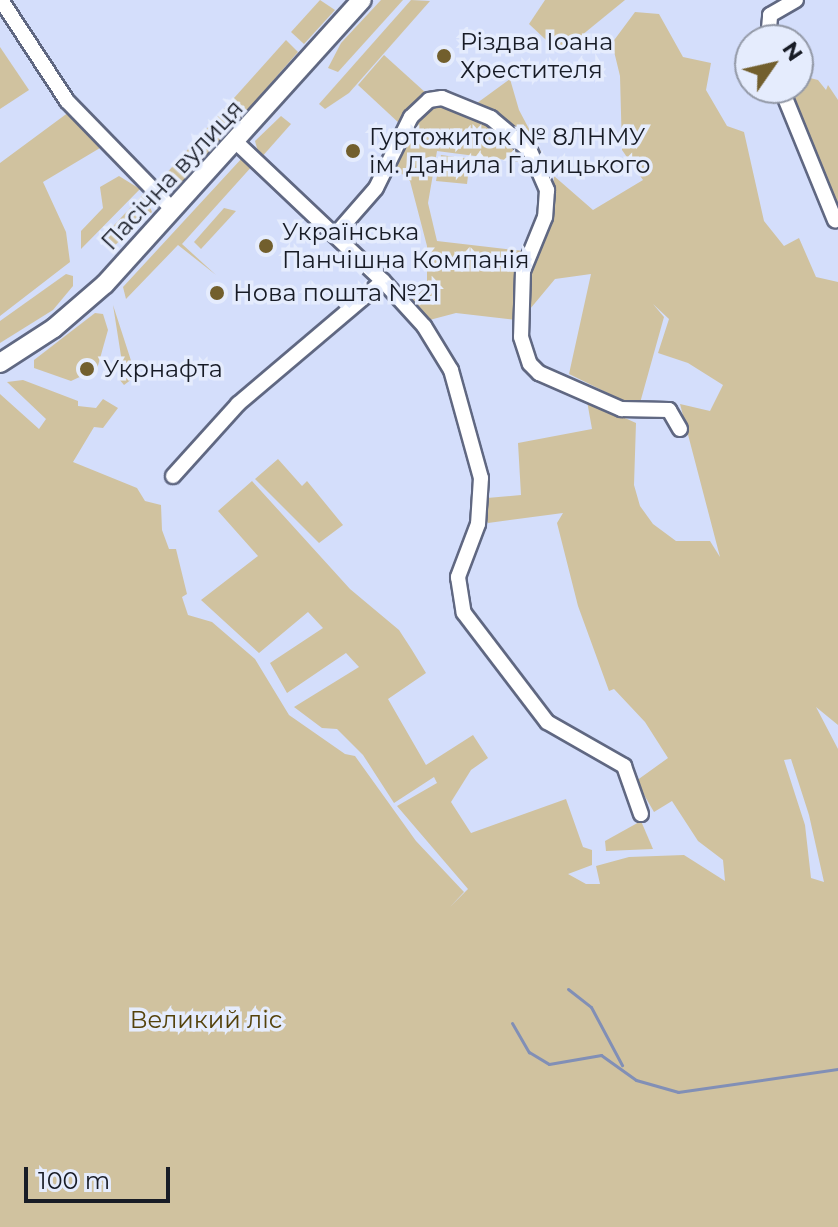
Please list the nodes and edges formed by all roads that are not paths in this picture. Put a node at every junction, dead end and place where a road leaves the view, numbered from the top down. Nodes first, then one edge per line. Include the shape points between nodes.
1 (1, 0) edge
2 (362, 0) edge
3 (796, 0) edge
4 (769, 24) edge
5 (788, 104) edge
6 (236, 142) junction
7 (173, 210) junction
8 (835, 220) dead end
9 (335, 235) junction
10 (383, 281) junction
11 (0, 363) edge
12 (680, 429) dead end
13 (173, 476) dead end
14 (641, 814) dead end

1 - 7 street via 67,101
2 - 6 main road, Пасічна вулиця
3 - 4 street via 770,15
5 - 8 street
6 - 7 main road, Пасічна вулиця
6 - 9 street
7 - 11 main road, Пасічна вулиця via 75,311
9 - 10 street
9 - 12 street via 376,188 411,117 429,100 442,98 491,118 530,151 547,190 545,217 523,271 521,337 530,364 539,373 621,409 669,410
10 - 13 street via 238,404
10 - 14 street via 424,326 451,370 479,463 478,524 458,577 464,613 547,722 624,766

